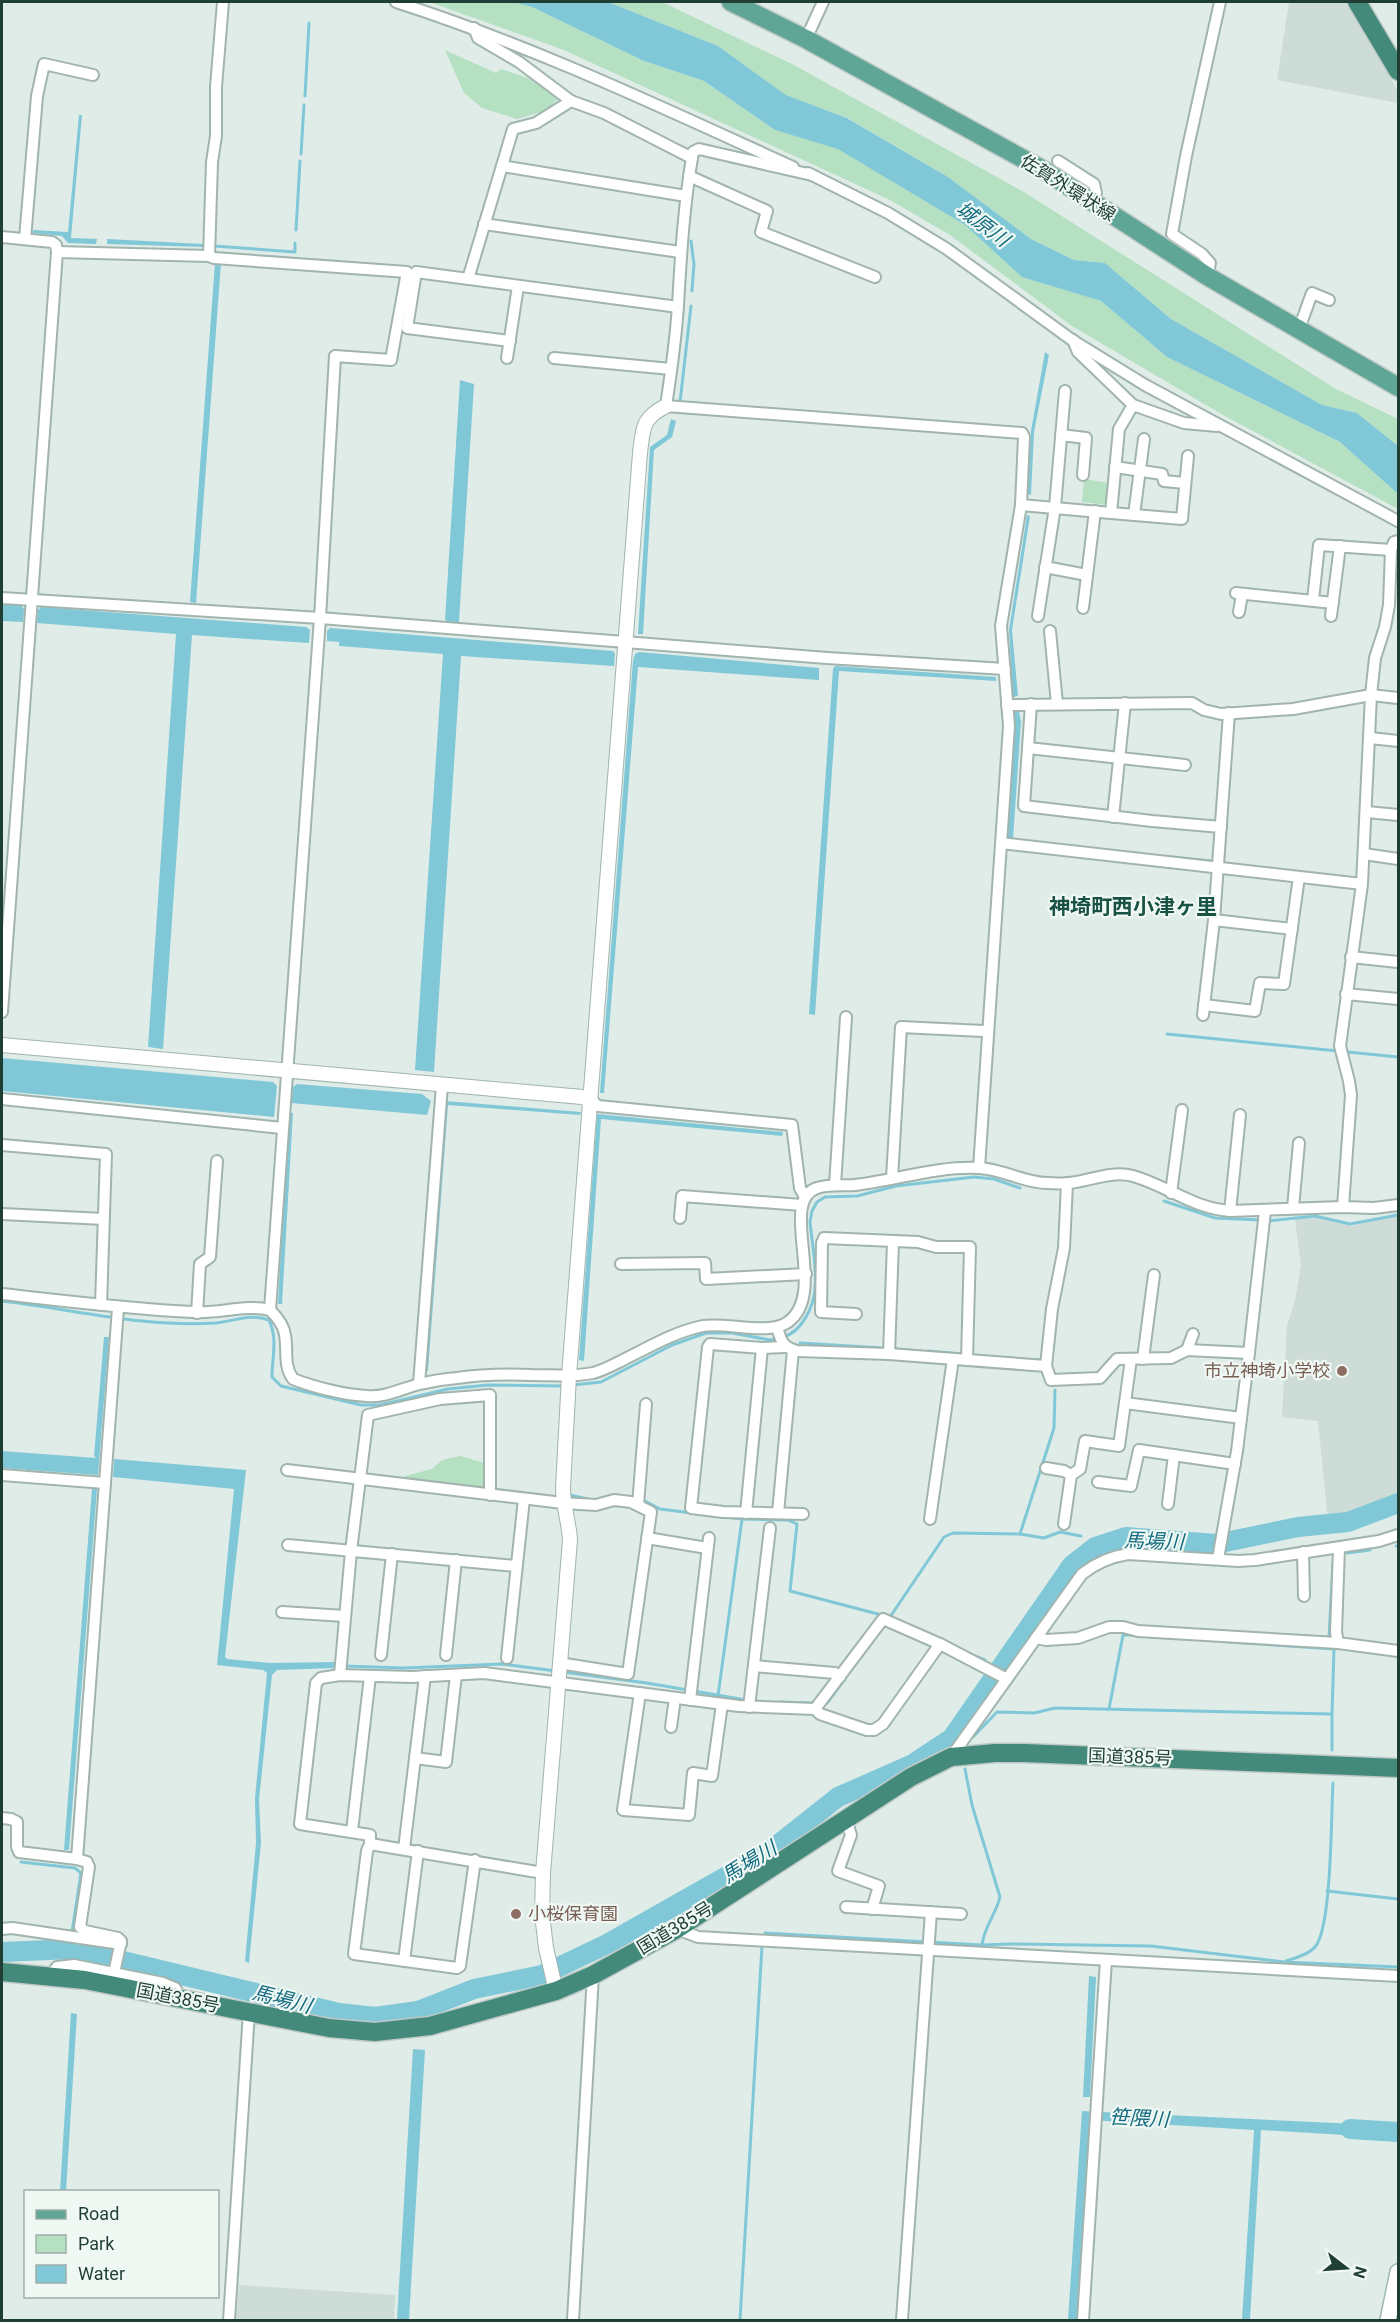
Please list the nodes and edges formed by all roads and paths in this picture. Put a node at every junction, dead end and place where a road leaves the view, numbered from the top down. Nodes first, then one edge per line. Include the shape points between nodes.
1 (223, 2) edge
2 (396, 2) edge
3 (731, 2) edge
4 (823, 2) edge
5 (1220, 2) edge
6 (1357, 2) edge
7 (474, 28) junction
8 (806, 39) junction
9 (1398, 71) edge
10 (93, 75) dead end
11 (571, 101) junction
12 (692, 158) junction
13 (1058, 161) dead end
14 (502, 166) junction
15 (812, 175) junction
16 (689, 176) junction
17 (686, 196) junction
18 (1092, 202) junction
19 (484, 224) junction
20 (2, 237) edge
21 (25, 239) junction
22 (57, 252) junction
23 (680, 252) junction
24 (209, 256) junction
25 (875, 276) dead end
26 (1207, 276) junction
27 (468, 279) junction
28 (518, 286) junction
29 (1329, 300) dead end
30 (678, 307) junction
31 (1299, 329) junction
32 (1072, 340) junction
33 (510, 341) junction
34 (507, 358) dead end
35 (554, 358) dead end
36 (671, 369) junction
37 (1398, 387) edge
38 (1065, 391) dead end
39 (1133, 405) junction
40 (666, 406) junction
41 (1221, 427) junction
42 (1061, 435) junction
43 (1143, 439) dead end
44 (1188, 456) dead end
45 (1115, 467) junction
46 (1139, 471) junction
47 (1083, 475) dead end
48 (1185, 483) junction
49 (1021, 505) junction
50 (1054, 507) junction
51 (1095, 511) junction
52 (1111, 513) junction
53 (1134, 515) junction
54 (1398, 521) edge
55 (1395, 545) edge
56 (1340, 546) junction
57 (1045, 567) junction
58 (1087, 575) junction
59 (2, 598) edge
60 (31, 600) junction
61 (1313, 600) junction
62 (1333, 603) junction
63 (1083, 608) dead end
64 (1239, 612) dead end
65 (1038, 616) dead end
66 (1331, 616) dead end
67 (320, 618) junction
68 (1050, 631) dead end
69 (625, 641) junction
70 (1005, 669) junction
71 (1371, 695) junction
72 (1398, 698) edge
73 (1125, 703) junction
74 (1031, 704) junction
75 (1057, 704) junction
76 (1007, 705) junction
77 (1229, 713) junction
78 (1370, 738) junction
79 (1398, 741) edge
80 (1028, 747) junction
81 (1119, 757) junction
82 (1185, 765) dead end
83 (1367, 812) junction
84 (1398, 816) edge
85 (1113, 817) junction
86 (1221, 826) junction
87 (1001, 843) junction
88 (1364, 854) junction
89 (1398, 858) edge
90 (1218, 867) junction
91 (1299, 877) junction
92 (1362, 884) junction
93 (1214, 920) junction
94 (1292, 929) junction
95 (1351, 957) junction
96 (1398, 962) edge
97 (1346, 994) junction
98 (1398, 999) edge
99 (2, 1012) edge
100 (846, 1017) dead end
101 (983, 1031) dead end
102 (2, 1045) edge
103 (286, 1071) junction
104 (442, 1085) junction
105 (2, 1099) edge
106 (591, 1100) junction
107 (1182, 1110) dead end
108 (1240, 1115) dead end
109 (282, 1128) junction
110 (1299, 1143) dead end
111 (2, 1145) edge
112 (217, 1161) dead end
113 (978, 1168) junction
114 (892, 1178) junction
115 (1067, 1183) junction
116 (835, 1185) junction
117 (1171, 1193) junction
118 (804, 1201) junction
119 (1398, 1205) edge
120 (1343, 1207) junction
121 (1293, 1208) junction
122 (1230, 1211) junction
123 (1265, 1211) junction
124 (2, 1214) edge
125 (680, 1218) dead end
126 (104, 1220) junction
127 (893, 1242) junction
128 (621, 1264) dead end
129 (1154, 1275) dead end
130 (813, 1281) junction
131 (2, 1294) edge
132 (101, 1305) junction
133 (270, 1310) junction
134 (197, 1312) junction
135 (118, 1314) junction
136 (856, 1314) dead end
137 (1193, 1334) dead end
138 (708, 1335) junction
139 (783, 1340) junction
140 (762, 1348) junction
141 (1187, 1350) junction
142 (1250, 1353) junction
143 (889, 1354) junction
144 (953, 1359) junction
145 (1131, 1359) junction
146 (1143, 1359) junction
147 (967, 1360) junction
148 (1046, 1366) junction
149 (568, 1383) junction
150 (419, 1384) junction
151 (1125, 1403) junction
152 (646, 1404) dead end
153 (1241, 1418) junction
154 (1174, 1455) junction
155 (1235, 1464) junction
156 (1046, 1468) dead end
157 (287, 1470) dead end
158 (2, 1475) edge
159 (1071, 1475) junction
160 (360, 1479) junction
161 (1098, 1482) dead end
162 (105, 1483) junction
163 (490, 1495) junction
164 (524, 1499) junction
165 (563, 1503) junction
166 (1168, 1504) dead end
167 (638, 1505) junction
168 (746, 1513) junction
169 (778, 1513) junction
170 (803, 1514) dead end
171 (930, 1519) dead end
172 (1064, 1524) dead end
173 (770, 1528) dead end
174 (1398, 1535) edge
175 (647, 1538) junction
176 (288, 1545) dead end
177 (1340, 1548) junction
178 (351, 1551) junction
179 (1303, 1552) junction
180 (392, 1554) junction
181 (1218, 1559) junction
182 (456, 1560) junction
183 (516, 1566) junction
184 (1304, 1596) dead end
185 (282, 1612) dead end
186 (345, 1616) junction
187 (1036, 1638) junction
188 (1338, 1643) junction
189 (940, 1644) junction
190 (1398, 1651) edge
191 (381, 1655) dead end
192 (446, 1655) dead end
193 (507, 1658) dead end
194 (754, 1666) junction
195 (559, 1672) junction
196 (340, 1675) junction
197 (456, 1675) junction
198 (370, 1676) junction
199 (425, 1676) junction
200 (840, 1677) junction
201 (1007, 1679) junction
202 (639, 1693) junction
203 (690, 1694) junction
204 (675, 1698) junction
205 (750, 1702) junction
206 (722, 1704) junction
207 (815, 1709) junction
208 (671, 1727) dead end
209 (951, 1757) junction
210 (415, 1758) junction
211 (1398, 1768) edge
212 (2, 1818) edge
213 (846, 1819) junction
214 (352, 1831) junction
215 (370, 1844) junction
216 (404, 1849) junction
217 (418, 1851) junction
218 (76, 1859) junction
219 (475, 1860) junction
220 (543, 1873) junction
221 (846, 1907) dead end
222 (872, 1909) junction
223 (931, 1912) junction
224 (962, 1914) dead end
225 (2, 1929) edge
226 (677, 1929) junction
227 (121, 1944) junction
228 (927, 1950) junction
229 (1106, 1960) junction
230 (404, 1961) junction
231 (2, 1972) edge
232 (114, 1973) junction
233 (51, 1975) junction
234 (593, 1975) junction
235 (1398, 1976) edge
236 (555, 1987) junction
237 (181, 1998) junction
238 (249, 2012) junction
239 (1398, 2272) edge
240 (229, 2320) edge
241 (573, 2320) edge
242 (902, 2320) edge
243 (1083, 2320) edge
244 (1388, 2320) edge

1 - 24 street
2 - 7 street
3 - 8 main road, 佐賀外環状線
4 - 8 street
5 - 26 street via 1172,234 1210,262
6 - 9 highway
7 - 11 street via 478,38 519,62
7 - 15 street
8 - 18 main road, 佐賀外環状線 via 1045,171
10 - 21 street via 44,64 37,96
11 - 12 street via 613,117
11 - 14 street via 536,123 513,129
12 - 15 street via 699,149
12 - 16 street
13 - 18 street via 1094,184
14 - 17 street
14 - 19 street
15 - 32 street via 888,213 947,249
16 - 17 street
16 - 25 street via 767,211 761,232
17 - 23 street
18 - 26 main road, 佐賀外環状線
19 - 23 street
19 - 27 street
20 - 21 street
21 - 22 street via 51,242
22 - 24 street
22 - 60 street
23 - 30 street
24 - 67 street via 407,272 391,360 335,356
26 - 31 main road, 佐賀外環状線
27 - 28 street
27 - 33 street via 416,272 406,328
28 - 30 street
28 - 33 street
29 - 31 street via 1312,293
30 - 36 street
31 - 37 main road, 佐賀外環状線
32 - 39 street via 1078,352
32 - 41 street
33 - 34 street
35 - 36 street
36 - 40 street
38 - 42 street
39 - 41 street via 1184,423
39 - 45 street via 1119,429
40 - 49 street via 1022,434
40 - 69 street via 652,413 644,424
41 - 54 street
42 - 47 street via 1086,438
42 - 50 street
43 - 46 street
44 - 48 street
45 - 46 street
45 - 52 street
46 - 48 street via 1162,474 1164,481
46 - 53 street
48 - 53 street via 1182,519
49 - 50 street
49 - 70 street via 1001,626
50 - 51 street
50 - 57 street
51 - 52 street
51 - 58 street
52 - 53 street
55 - 56 street
55 - 71 street via 1389,605 1375,658
56 - 61 street via 1318,545
56 - 62 street
57 - 58 street
57 - 65 street
58 - 63 street
59 - 60 street
60 - 67 street
60 - 99 street
61 - 62 street
61 - 64 street via 1239,594
62 - 66 street
67 - 69 street
67 - 103 street
68 - 75 street
69 - 70 street
69 - 106 street
70 - 76 street
71 - 72 street
71 - 77 street via 1293,709
71 - 78 street
73 - 75 street
73 - 77 street via 1192,703 1204,710
73 - 81 street
74 - 75 street
74 - 76 street
74 - 80 street
76 - 87 street
77 - 86 street
78 - 79 street
78 - 83 street
80 - 81 street
80 - 85 street via 1024,806
81 - 82 street
81 - 85 street
83 - 84 street
83 - 88 street
85 - 86 street
86 - 90 street
87 - 90 street
87 - 113 street
88 - 89 street
88 - 92 street
90 - 91 street
90 - 93 street
91 - 92 street
91 - 94 street
92 - 95 street
93 - 94 street
93 - 94 street via 1203,1010 1255,1011 1260,983 1284,984
95 - 96 street
95 - 97 street
97 - 98 street
97 - 120 street via 1341,1050 1351,1095
100 - 116 street
101 - 114 street via 902,1027
102 - 103 street
103 - 104 street
103 - 109 street
104 - 106 street
104 - 150 street
105 - 109 street
106 - 118 street via 598,1106 792,1125
106 - 149 street
107 - 117 street
108 - 122 street
109 - 133 street
110 - 121 street
111 - 126 street via 106,1154
112 - 134 street via 210,1257 200,1264
113 - 114 street
113 - 115 street via 1004,1171 1043,1184
114 - 116 street
115 - 117 street via 1117,1174 1132,1176
115 - 148 street via 1064,1248
116 - 118 street via 814,1189
117 - 122 street via 1212,1210
118 - 125 street via 682,1196
118 - 130 street via 801,1217
119 - 120 street
120 - 121 street
121 - 123 street
122 - 123 street
123 - 142 street
124 - 126 street
126 - 132 street
127 - 130 street via 824,1238
127 - 143 street
127 - 147 street via 970,1246
128 - 130 street via 705,1263 706,1279
129 - 146 street
130 - 136 street via 821,1312
130 - 139 street via 788,1323
131 - 132 street
132 - 135 street
133 - 134 street
133 - 150 street via 285,1334 286,1363 293,1379 368,1397
134 - 135 street
135 - 162 street
137 - 141 street
138 - 139 street via 722,1324
138 - 140 street
138 - 149 street via 685,1331
138 - 168 street via 691,1508
139 - 140 street
139 - 143 street
139 - 169 street
140 - 168 street
141 - 142 street
141 - 146 street via 1171,1358
142 - 153 street
143 - 144 street
144 - 147 street
144 - 171 street
145 - 146 street
145 - 148 street via 1117,1359 1100,1378 1051,1380
145 - 151 street
147 - 148 street
149 - 150 street via 500,1374
149 - 165 street
151 - 153 street
151 - 159 street via 1119,1446 1085,1441 1080,1469
152 - 167 street
153 - 155 street
154 - 155 street
154 - 161 street via 1139,1450 1131,1486
154 - 166 street
155 - 181 street
156 - 159 street
157 - 160 street
158 - 162 street
159 - 172 street
160 - 163 street
160 - 163 street via 368,1415 440,1399 490,1395
160 - 178 street
162 - 218 street
163 - 164 street
164 - 165 street
164 - 183 street
165 - 167 street via 596,1505 614,1500
165 - 195 street via 570,1540
167 - 175 street via 651,1512
168 - 169 street
169 - 170 street
173 - 194 street
174 - 177 street
175 - 195 street via 628,1674
175 - 203 street via 708,1543
176 - 178 street
177 - 179 street
177 - 188 street
178 - 180 street
178 - 186 street
179 - 181 street via 1255,1560
179 - 184 street
180 - 182 street
180 - 191 street
181 - 187 street via 1128,1554 1110,1557 1082,1574
182 - 183 street
182 - 192 street
183 - 193 street
185 - 186 street
186 - 196 street
187 - 188 street via 1078,1638 1109,1627 1123,1627
187 - 201 street
188 - 190 street
189 - 200 street via 883,1619
189 - 201 street
189 - 207 street via 883,1724 874,1730 820,1714
194 - 200 street via 835,1673
194 - 205 street
195 - 197 street
195 - 202 street
195 - 220 street
196 - 198 street
196 - 214 street via 321,1678 316,1683 300,1824
197 - 199 street
197 - 210 street via 446,1762
198 - 199 street
198 - 214 street
199 - 210 street
200 - 207 street
201 - 209 street
202 - 204 street
202 - 206 street via 623,1810 689,1815 693,1773 712,1776
203 - 204 street
203 - 206 street
204 - 208 street
205 - 206 street
205 - 207 street
209 - 211 highway, 国道385号 via 1024,1753
209 - 213 highway, 国道385号 via 911,1777
210 - 216 street
212 - 218 street via 17,1822 19,1852
213 - 222 street via 850,1835 838,1871 879,1886
213 - 226 highway, 国道385号
214 - 215 street via 370,1835
215 - 216 street
215 - 230 street via 354,1954
216 - 217 street
217 - 219 street
217 - 230 street
218 - 227 street via 87,1862 89,1868 80,1927 118,1938
219 - 220 street
219 - 230 street via 460,1966
220 - 236 street via 542,1914
221 - 222 street
222 - 223 street
223 - 224 street
223 - 228 street
225 - 227 street
226 - 228 street via 698,1937
226 - 234 highway, 国道385号
227 - 232 street
228 - 229 street
228 - 242 street
229 - 235 street
229 - 243 street
231 - 233 highway, 国道385号
232 - 233 street via 74,1965 57,1966
232 - 237 street via 163,1983 175,1988
233 - 237 highway, 国道385号
234 - 236 highway, 国道385号
234 - 241 street
236 - 238 highway, 国道385号 via 430,2026 375,2032 329,2028
237 - 238 highway, 国道385号
238 - 240 street
239 - 244 main road

